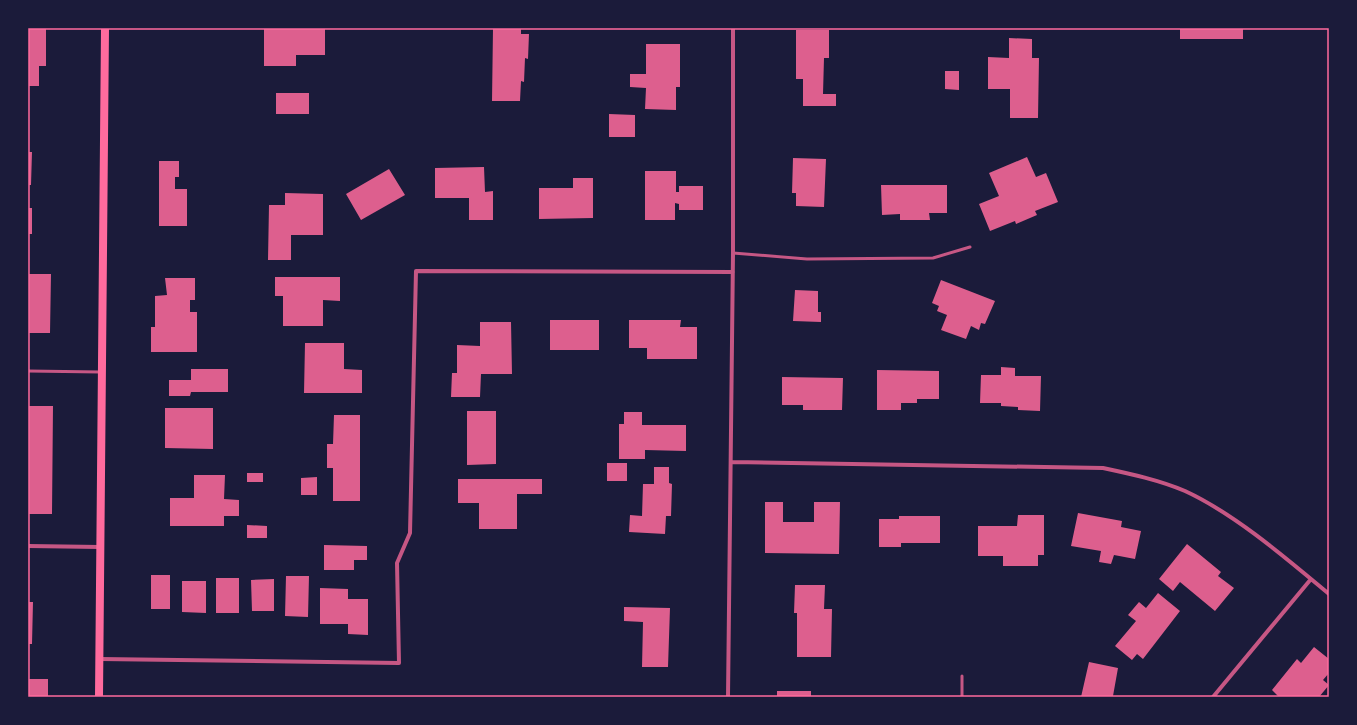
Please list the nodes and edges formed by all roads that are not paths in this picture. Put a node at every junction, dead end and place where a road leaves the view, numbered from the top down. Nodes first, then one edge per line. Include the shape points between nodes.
1 (105, 28) edge
2 (733, 28) edge
3 (970, 247) dead end
4 (733, 254) junction
5 (733, 272) junction
6 (28, 371) edge
7 (102, 372) junction
8 (731, 462) junction
9 (28, 546) edge
10 (100, 547) junction
11 (1311, 579) junction
12 (1329, 594) edge
13 (100, 659) junction
14 (962, 676) dead end
15 (99, 697) edge
16 (728, 697) edge
17 (962, 697) edge
18 (1213, 697) edge

1 - 7 main road
2 - 4 street
3 - 4 lane via 934,258 807,259
4 - 5 street
5 - 8 street
5 - 13 street via 416,271 410,533 397,563 399,663
6 - 7 lane
7 - 10 main road
8 - 11 street via 1103,468 1159,481 1202,500 1258,537
8 - 16 street
9 - 10 street
10 - 13 main road
11 - 12 street
11 - 18 street
13 - 15 main road
14 - 17 lane

